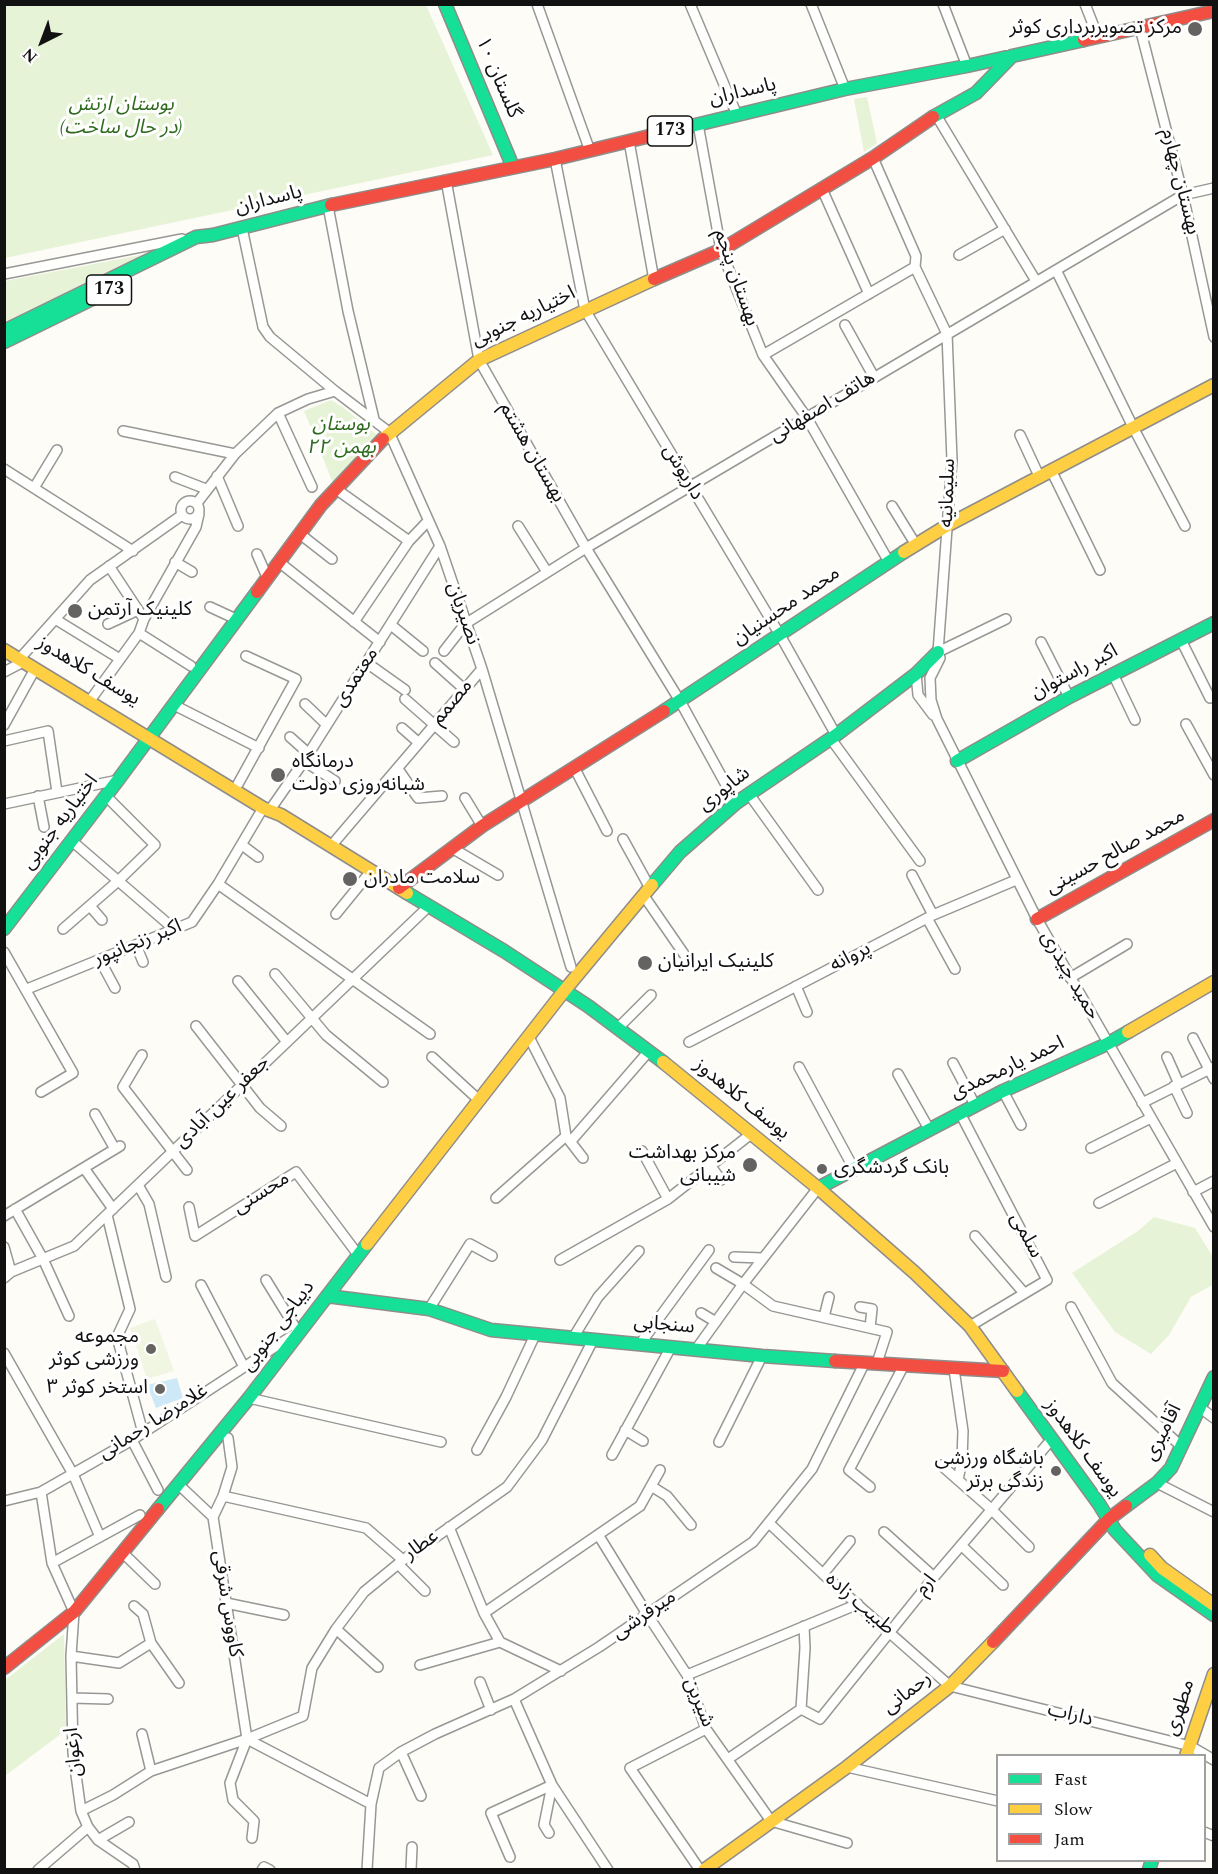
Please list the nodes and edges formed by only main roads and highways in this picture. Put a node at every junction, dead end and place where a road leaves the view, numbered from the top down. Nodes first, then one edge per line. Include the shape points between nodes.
1 (445, 4) edge
2 (1214, 11) edge
3 (1012, 56) junction
4 (513, 167) junction
5 (213, 235) junction
6 (4, 331) edge
7 (4, 342) edge
8 (1214, 385) edge
9 (1213, 625) edge
10 (938, 652) road end
11 (15, 656) edge
12 (916, 674) junction
13 (930, 678) road end
14 (91, 700) junction
15 (150, 736) junction
16 (957, 761) road end
17 (272, 810) junction
18 (1214, 820) edge
19 (399, 888) junction
20 (1037, 920) road end
21 (4, 929) edge
22 (1214, 982) edge
23 (564, 991) junction
24 (818, 1188) junction
25 (327, 1296) junction
26 (1003, 1371) junction
27 (1214, 1377) edge
28 (1109, 1519) junction
29 (1214, 1605) edge
30 (1214, 1616) edge
31 (4, 1668) edge
32 (1214, 1674) edge
33 (1210, 1701) edge
34 (1188, 1750) edge
35 (702, 1869) edge

1 - 4 main road, گلستان ۱۰
2 - 3 main road, پاسداران / 173
3 - 4 main road, پاسداران / 173 via 845,90
3 - 15 main road, اختیاریه جنوبی via 976,93 721,250 478,360 389,432 336,489
4 - 5 main road, پاسداران / 173
5 - 6 main road, پاسداران / 173 via 196,237
5 - 7 main road, پاسداران / 173
8 - 19 main road, محمد محسنیان via 948,525 482,826
9 - 16 main road, اکبر راستوان via 1069,697
10 - 12 main road, شاپوری
11 - 14 main road, یوسف کلاهدوز
11 - 14 main road, یوسف کلاهدوز
12 - 13 main road
12 - 23 main road, شاپوری via 834,737 736,803 680,852
14 - 15 main road, یوسف کلاهدوز
15 - 17 main road
15 - 17 main road via 238,784
15 - 21 main road, اختیاریه جنوبی
17 - 19 main road, یوسف کلاهدوز
18 - 20 main road, محمد صالح حسینی
19 - 23 main road, یوسف کلاهدوز
22 - 24 main road, احمد یارمحمدی via 1107,1044 1003,1091
23 - 24 main road, یوسف کلاهدوز via 649,1051
23 - 25 main road, دیباجی جنوبی
24 - 26 main road, یوسف کلاهدوز via 970,1326
25 - 26 main road, سنجابی via 429,1308 491,1330 535,1335 762,1356
25 - 31 main road, دیباجی جنوبی via 74,1612
26 - 28 main road, یوسف کلاهدوز
27 - 28 main road, آقامیری via 1171,1468
28 - 29 main road, یوسف کلاهدوز via 1162,1568
28 - 30 main road, یوسف کلاهدوز via 1157,1575
28 - 35 main road, رحمانی via 950,1686 847,1767
32 - 33 main road, مطهری
33 - 34 main road, مطهری

